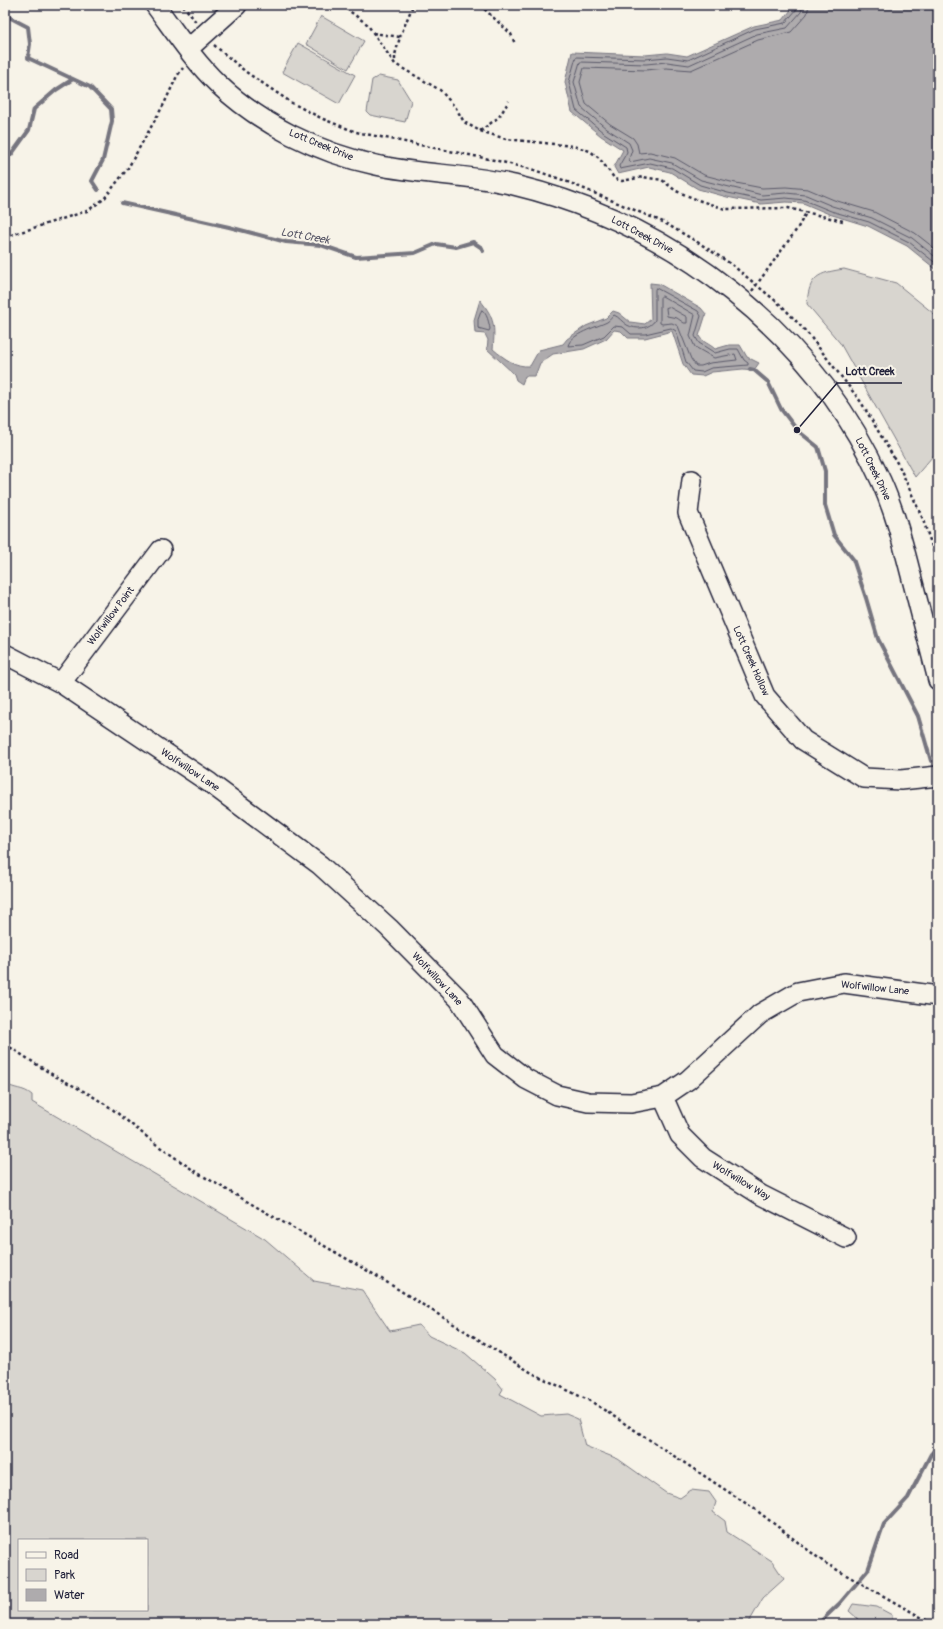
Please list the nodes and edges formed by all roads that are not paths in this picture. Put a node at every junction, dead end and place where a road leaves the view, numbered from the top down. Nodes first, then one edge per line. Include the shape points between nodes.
1 (237, 5) edge
2 (164, 8) edge
3 (191, 53) junction
4 (692, 480) dead end
5 (161, 550) dead end
6 (932, 634) edge
7 (935, 653) edge
8 (5, 654) edge
9 (938, 680) edge
10 (60, 683) junction
11 (938, 776) edge
12 (938, 996) edge
13 (663, 1098) junction
14 (846, 1238) dead end

1 - 3 street
2 - 3 street, Lott Creek Drive
3 - 6 street, Lott Creek Drive via 217,84 239,102 305,141 341,156 376,165 512,184 592,209 667,247 744,301 773,327 824,384 865,448 899,528
4 - 11 street, Lott Creek Hollow via 688,513 765,696 803,740 864,778 901,780
5 - 10 street, Wolfwillow Point
6 - 7 street, Lott Creek Drive
7 - 9 street, Lott Creek Drive
8 - 10 street, Wolfwillow Lane
10 - 13 street, Wolfwillow Lane via 210,783 320,865 389,928 459,999 495,1055 526,1079 557,1095 588,1102 631,1103
12 - 13 street, Wolfwillow Lane via 844,983 798,992 760,1014 688,1080
13 - 14 street, Wolfwillow Way via 680,1135 703,1158 761,1195

